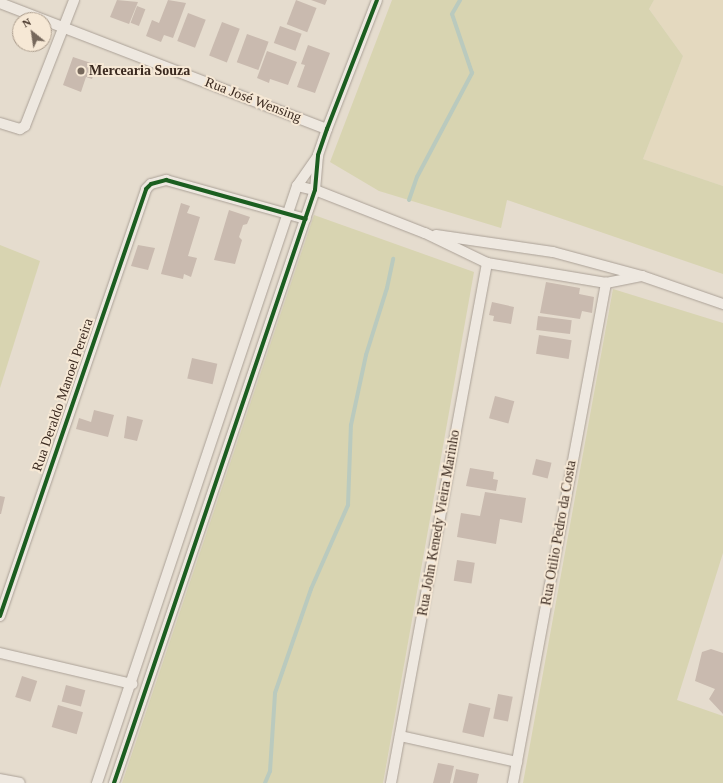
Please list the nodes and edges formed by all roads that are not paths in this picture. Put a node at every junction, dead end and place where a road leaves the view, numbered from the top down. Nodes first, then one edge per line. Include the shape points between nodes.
1 (74, 0) edge
2 (377, 0) edge
3 (0, 3) edge
4 (63, 27) junction
5 (0, 124) edge
6 (327, 129) junction
7 (318, 155) junction
8 (297, 186) junction
9 (315, 190) junction
10 (288, 213) junction
11 (306, 219) junction
12 (425, 233) junction
13 (488, 263) junction
14 (642, 276) junction
15 (606, 282) junction
16 (723, 304) edge
17 (0, 616) edge
18 (0, 653) edge
19 (132, 684) junction
20 (400, 736) junction
21 (517, 762) junction
22 (0, 779) edge
23 (20, 783) edge
24 (97, 783) edge
25 (114, 783) edge
26 (391, 783) edge
27 (513, 783) edge

1 - 4 street
2 - 6 street
3 - 4 street, Rua José Wensing
4 - 5 street via 23,129
4 - 6 street, Rua José Wensing
6 - 7 street
7 - 8 street
7 - 9 street
8 - 9 street
8 - 10 street
9 - 11 street
9 - 12 street
10 - 11 street
10 - 17 street, Rua Deraldo Manoel Pereira via 173,181 158,180 151,184 142,196
10 - 19 street
11 - 25 street
12 - 13 street
12 - 14 street via 553,252
13 - 15 street
13 - 20 street, Rua John Kenedy Vieira Marinho
14 - 15 street
14 - 16 street
15 - 21 street, Rua Otilio Pedro da Costa
18 - 19 street
19 - 24 street
20 - 21 street
20 - 26 street, Rua John Kenedy Vieira Marinho
21 - 27 street, Rua Otilio Pedro da Costa
22 - 23 street

